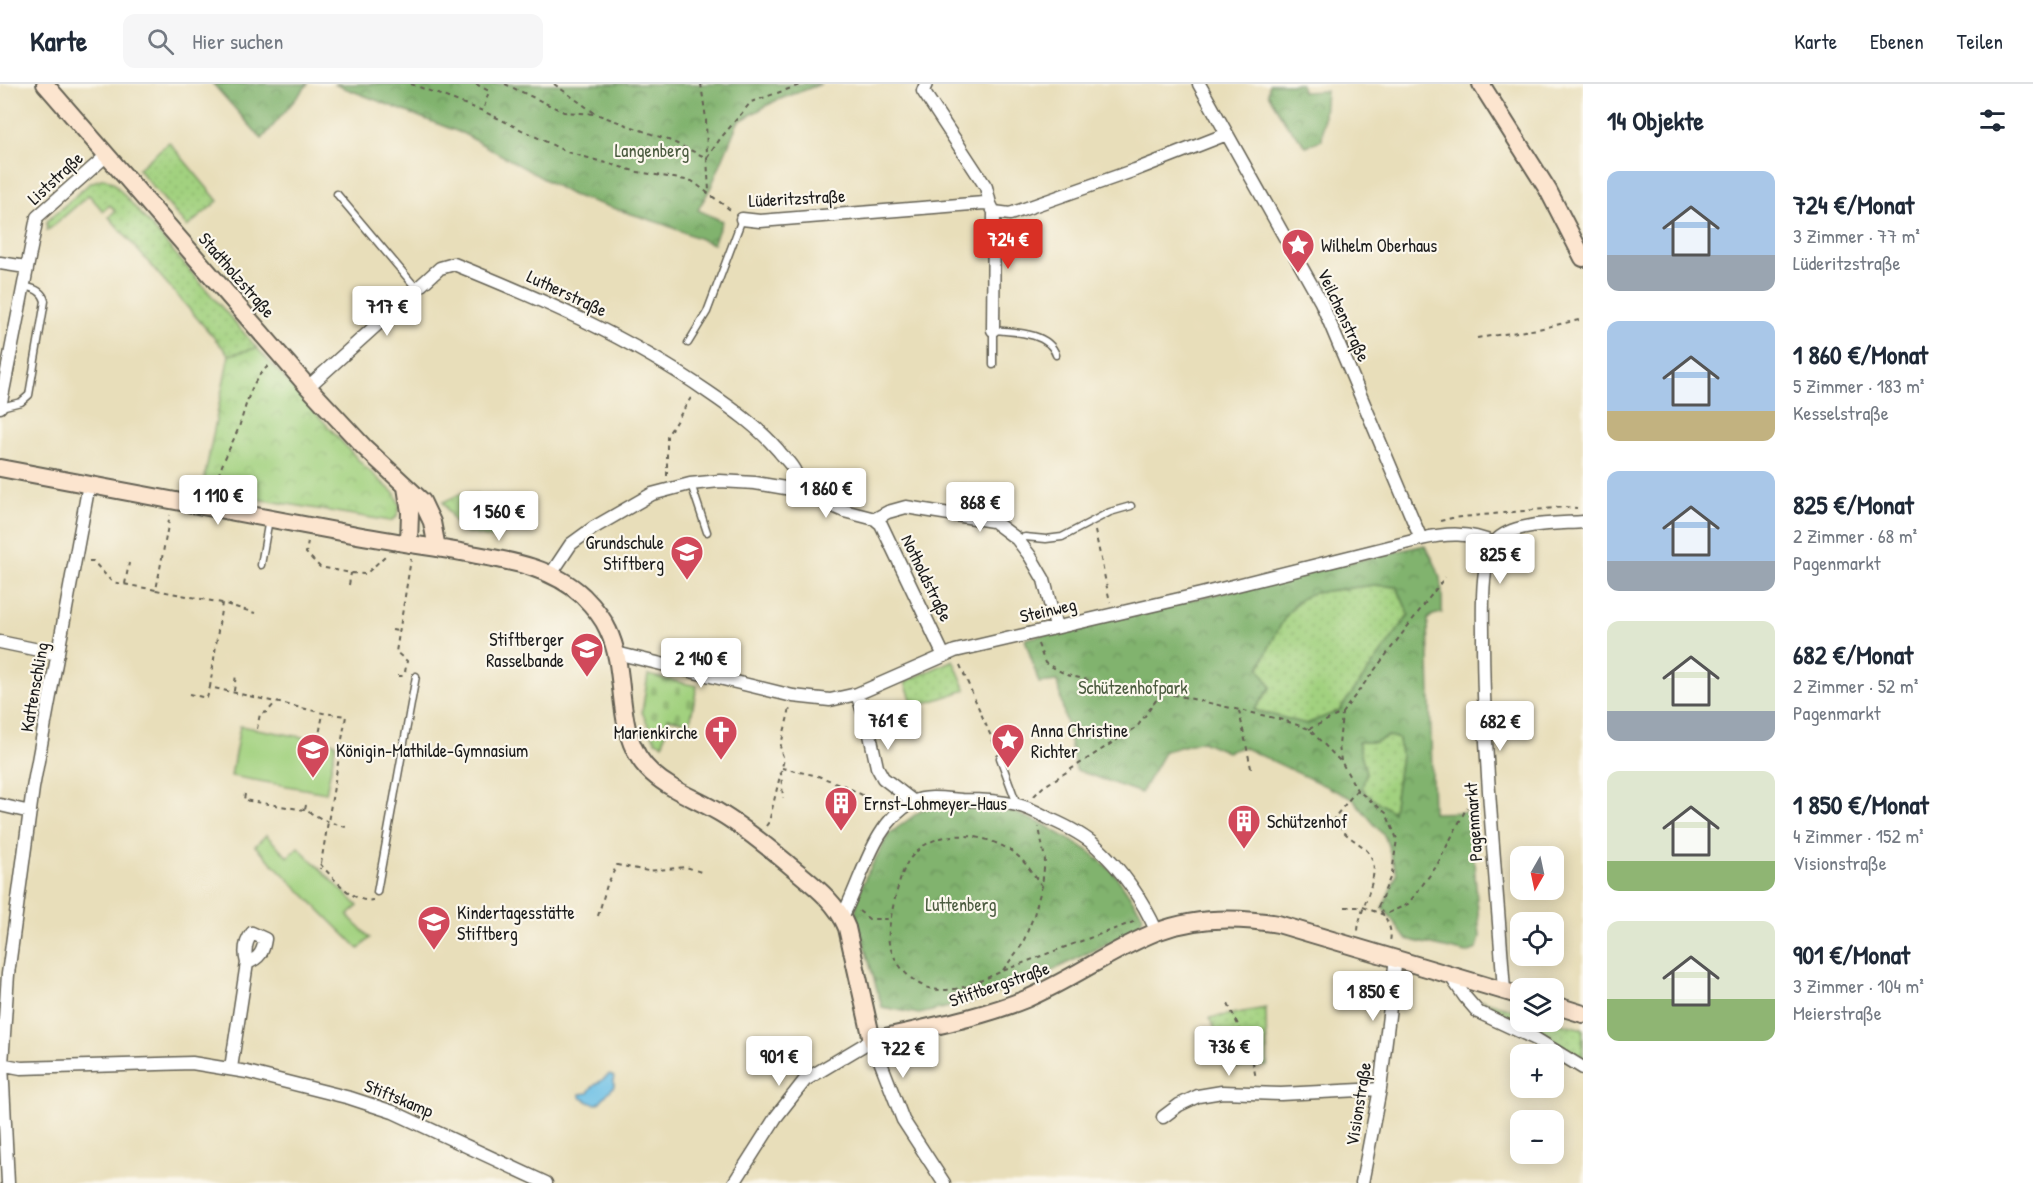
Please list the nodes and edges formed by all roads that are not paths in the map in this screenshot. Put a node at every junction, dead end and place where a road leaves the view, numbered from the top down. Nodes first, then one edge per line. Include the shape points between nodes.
1 (45, 84) edge
2 (926, 84) edge
3 (1199, 84) edge
4 (1481, 84) edge
5 (1227, 134) junction
6 (107, 155) junction
7 (337, 194) dead end
8 (992, 208) junction
9 (742, 219) joint
10 (1583, 258) edge
11 (0, 263) edge
12 (26, 267) junction
13 (23, 286) junction
14 (417, 289) junction
15 (993, 330) junction
16 (688, 343) dead end
17 (1056, 355) dead end
18 (993, 365) dead end
19 (308, 387) junction
20 (0, 407) edge
21 (0, 468) edge
22 (88, 484) junction
23 (690, 484) junction
24 (406, 487) junction
25 (797, 490) junction
26 (1131, 506) dead end
27 (269, 519) junction
28 (875, 519) junction
29 (1583, 522) edge
30 (707, 532) dead end
31 (1017, 539) junction
32 (1421, 539) junction
33 (1494, 543) junction
34 (411, 544) junction
35 (437, 548) junction
36 (261, 565) dead end
37 (551, 574) junction
38 (1056, 627) junction
39 (0, 642) edge
40 (616, 653) junction
41 (949, 653) junction
42 (58, 654) junction
43 (416, 676) dead end
44 (859, 699) junction
45 (1000, 759) road end
46 (914, 802) junction
47 (0, 805) edge
48 (1026, 808) junction
49 (30, 812) junction
50 (377, 892) road end
51 (846, 910) junction
52 (1154, 924) junction
53 (1391, 957) junction
54 (248, 963) dead end
55 (1450, 975) junction
56 (1504, 991) junction
57 (1510, 993) edge
58 (1564, 1008) edge
59 (1583, 1014) edge
60 (872, 1040) junction
61 (1, 1064) edge
62 (231, 1068) junction
63 (1583, 1068) edge
64 (1380, 1089) junction
65 (1163, 1117) dead end
66 (8, 1183) edge
67 (546, 1183) edge
68 (734, 1183) edge
69 (944, 1183) edge
70 (1362, 1183) edge

1 - 6 street, Stadtholzstraße
2 - 8 street via 923,91 986,187
3 - 5 street, Veilchenstraße
4 - 10 street via 1548,190
5 - 8 street, Lüderitzstraße via 1010,214
5 - 32 street, Veilchenstraße via 1321,302
6 - 12 street, Liststraße via 40,213
6 - 19 street, Stadtholzstraße
7 - 14 lane
8 - 9 street, Lüderitzstraße
8 - 15 street
9 - 16 lane, Lüderitzstraße via 707,312
11 - 12 street
12 - 13 street, Liststraße
13 - 20 street, Liststraße
13 - 20 lane via 40,292 45,301 28,395 21,402
14 - 19 street, Lutherstraße
14 - 25 street, Lutherstraße via 440,268 454,264 542,299 604,331 736,412 768,439 795,472
15 - 17 lane via 1044,340
15 - 18 lane
19 - 24 street, Stadtholzstraße
21 - 22 street
22 - 27 street
22 - 42 street, Kattenschling
23 - 25 street via 720,481
23 - 30 lane
23 - 37 street via 652,494 586,533 571,544
24 - 34 street
24 - 35 street, Stadtholzstraße via 422,501 432,522
25 - 28 street via 844,511
26 - 31 lane via 1092,520 1062,537
27 - 34 street
27 - 36 lane
28 - 31 street via 906,507 986,518
28 - 41 street, Notholdstraße
29 - 33 street via 1520,528
31 - 38 street via 1044,580
32 - 33 street, Steinweg via 1463,534
32 - 38 street, Steinweg
33 - 56 street, Pagenmarkt via 1485,583 1483,700
34 - 35 street
35 - 37 street via 508,561
37 - 40 street via 583,596 596,611 608,629
38 - 41 street, Steinweg
39 - 42 street
40 - 44 street, Steinweg via 793,696
40 - 51 street via 625,722 630,740 648,770 757,838 835,907
41 - 44 street, Steinweg
42 - 49 street, Kattenschling
43 - 50 lane
44 - 46 street via 883,778
45 - 48 lane
46 - 48 street via 973,800
46 - 51 street via 888,824 868,857
47 - 49 street
48 - 52 street via 1096,846 1128,882
49 - 61 street, Kattenschling via 8,974
51 - 60 street
52 - 53 street, Stiftbergstraße via 1210,920 1278,924
52 - 60 street, Stiftbergstraße via 1061,983 1024,1000
53 - 55 street, Stiftbergstraße
53 - 64 street, Visionstraße
54 - 62 street
55 - 56 street, Stiftbergstraße
55 - 63 street via 1478,1012 1536,1039
56 - 57 street, Stiftbergstraße
58 - 59 street
60 - 68 street via 805,1080
60 - 69 street via 903,1120
61 - 62 street, Stiftskamp via 21,1068 192,1063
61 - 66 street, Kattenschling
62 - 67 street, Stiftskamp via 393,1112
64 - 65 street via 1281,1095 1222,1092 1198,1096
64 - 70 street, Visionstraße

